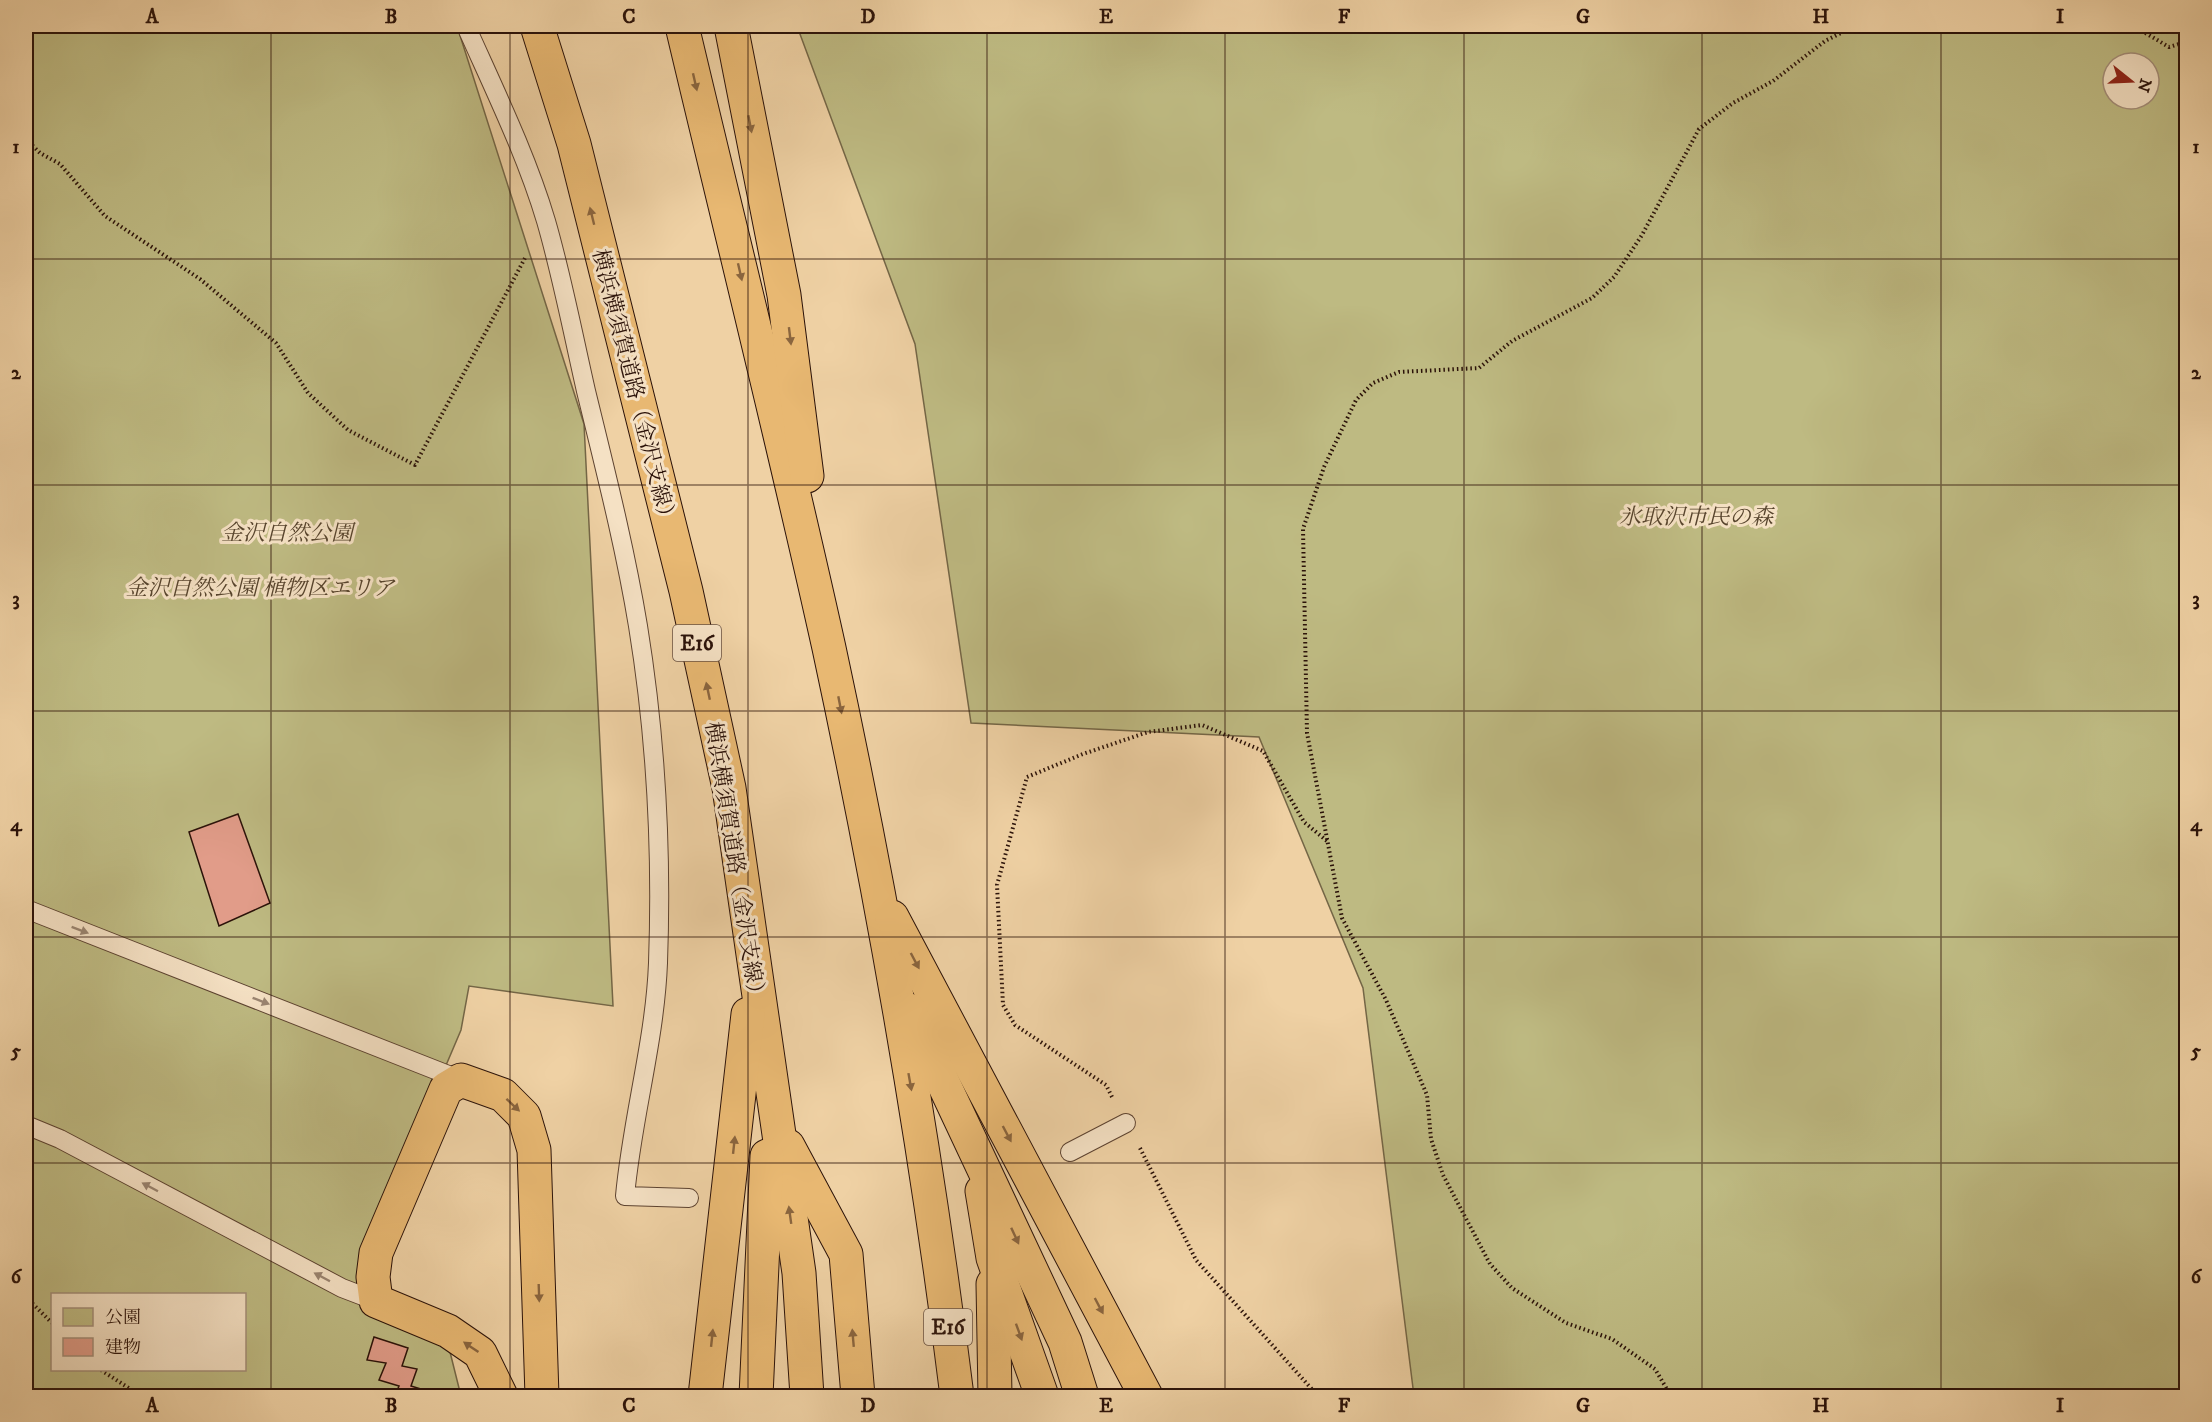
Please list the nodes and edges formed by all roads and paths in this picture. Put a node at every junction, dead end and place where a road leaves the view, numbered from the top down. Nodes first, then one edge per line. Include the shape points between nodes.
1 (466, 26) edge
2 (537, 26) edge
3 (682, 26) edge
4 (731, 26) edge
5 (1855, 26) edge
6 (2124, 26) edge
7 (2187, 42) edge
8 (26, 139) edge
9 (546, 219) junction
10 (828, 647) junction
11 (1328, 842) junction
12 (878, 891) junction
13 (26, 909) edge
14 (754, 968) junction
15 (892, 973) junction
16 (770, 1078) junction
17 (461, 1080) junction
18 (1126, 1123) junction
19 (26, 1125) edge
20 (777, 1125) junction
21 (1070, 1152) dead end
22 (976, 1153) junction
23 (689, 1198) dead end
24 (993, 1258) junction
25 (26, 1297) edge
26 (376, 1301) junction
27 (51, 1322) edge
28 (948, 1324) junction
29 (758, 1348) junction
30 (103, 1371) edge
31 (807, 1390) edge
32 (141, 1396) edge
33 (501, 1396) edge
34 (542, 1396) edge
35 (705, 1396) edge
36 (756, 1396) edge
37 (768, 1396) edge
38 (858, 1396) edge
39 (934, 1396) edge
40 (957, 1396) edge
41 (995, 1396) edge
42 (1042, 1396) edge
43 (1082, 1396) edge
44 (1146, 1396) edge
45 (1318, 1396) edge
46 (1671, 1396) edge

1 - 9 lane
14 -> 2 highway, 横浜横須賀道路（金沢支線） / E16 via 729,788 686,591 574,144
3 -> 10 highway, E16
4 -> 10 highway, E16 via 784,295
5 - 11 path via 1825,41 1773,81 1733,103 1699,129 1642,235 1614,277 1592,298 1512,341 1479,368 1399,372 1373,383 1356,400 1324,467 1303,529 1306,733
6 - 7 path via 2169,47
8 - 9 path via 60,164 105,216 200,279 276,343 308,393 348,430 415,465
9 - 23 lane via 636,616 654,767 658,966 625,1196
10 -> 12 highway, E16
11 - 18 path via 1304,822 1263,751 1202,725 1148,732 1027,777 997,885 1003,1005 1015,1025 1106,1085
11 - 46 path via 1342,918 1386,1000 1426,1095 1431,1138 1443,1175 1490,1264 1512,1288 1566,1323 1612,1339 1655,1369
12 - 15 highway, E16
12 -> 44 highway
13 -> 17 lane
14 - 16 highway, 横浜横須賀道路（金沢支線） / E16
35 -> 14 highway
15 - 22 highway
15 -> 28 highway, E16
16 - 20 highway, 横浜横須賀道路（金沢支線） / E16
16 - 29 highway
17 - 26 highway via 446,1089 376,1253
17 -> 34 highway via 503,1095 524,1116 534,1150
18 - 21 lane
18 - 45 path via 1196,1260
26 -> 19 lane via 342,1288 60,1139
31 -> 20 highway, 横浜横須賀道路（金沢支線） / E16 via 799,1273
38 -> 20 highway via 846,1254
22 - 24 highway
22 -> 43 highway via 1065,1342
24 - 41 highway
24 -> 42 highway
25 - 27 path
33 -> 26 highway via 480,1353 448,1331
28 - 39 highway
28 - 40 highway, E16
29 - 36 highway
29 - 37 highway
30 - 32 path

